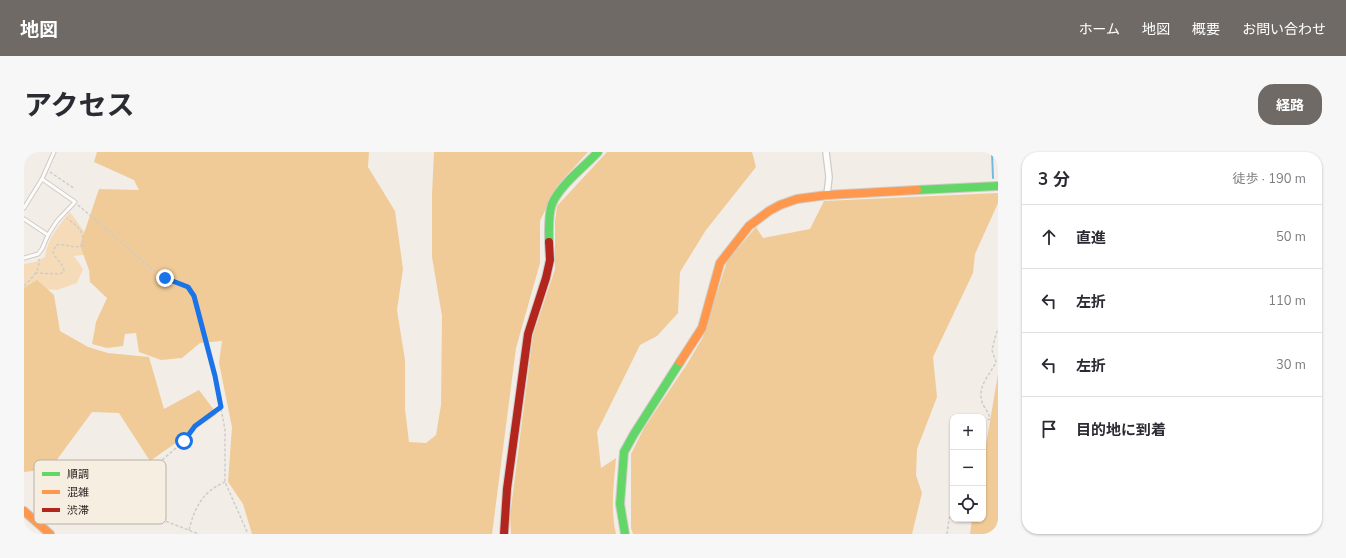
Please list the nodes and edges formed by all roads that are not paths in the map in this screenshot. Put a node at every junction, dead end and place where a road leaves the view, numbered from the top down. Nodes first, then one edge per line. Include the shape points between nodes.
1 (54, 152) edge
2 (598, 152) edge
3 (826, 152) edge
4 (42, 179) junction
5 (998, 186) edge
6 (827, 195) junction
7 (24, 206) edge
8 (24, 219) edge
9 (48, 234) junction
10 (24, 258) edge
11 (24, 511) edge
12 (34, 518) edge
13 (40, 524) edge
14 (50, 534) edge
15 (504, 534) edge
16 (625, 534) edge

1 - 4 lane
2 - 15 street via 560,191 552,205 549,224 550,260 528,334 507,489
3 - 6 street via 829,177
4 - 7 lane
4 - 9 lane via 75,202
5 - 6 street
6 - 16 street via 797,199 769,211 749,226 720,263 700,332 624,452 620,504
8 - 9 lane
9 - 10 lane via 42,250 38,254
11 - 12 street
13 - 14 street

